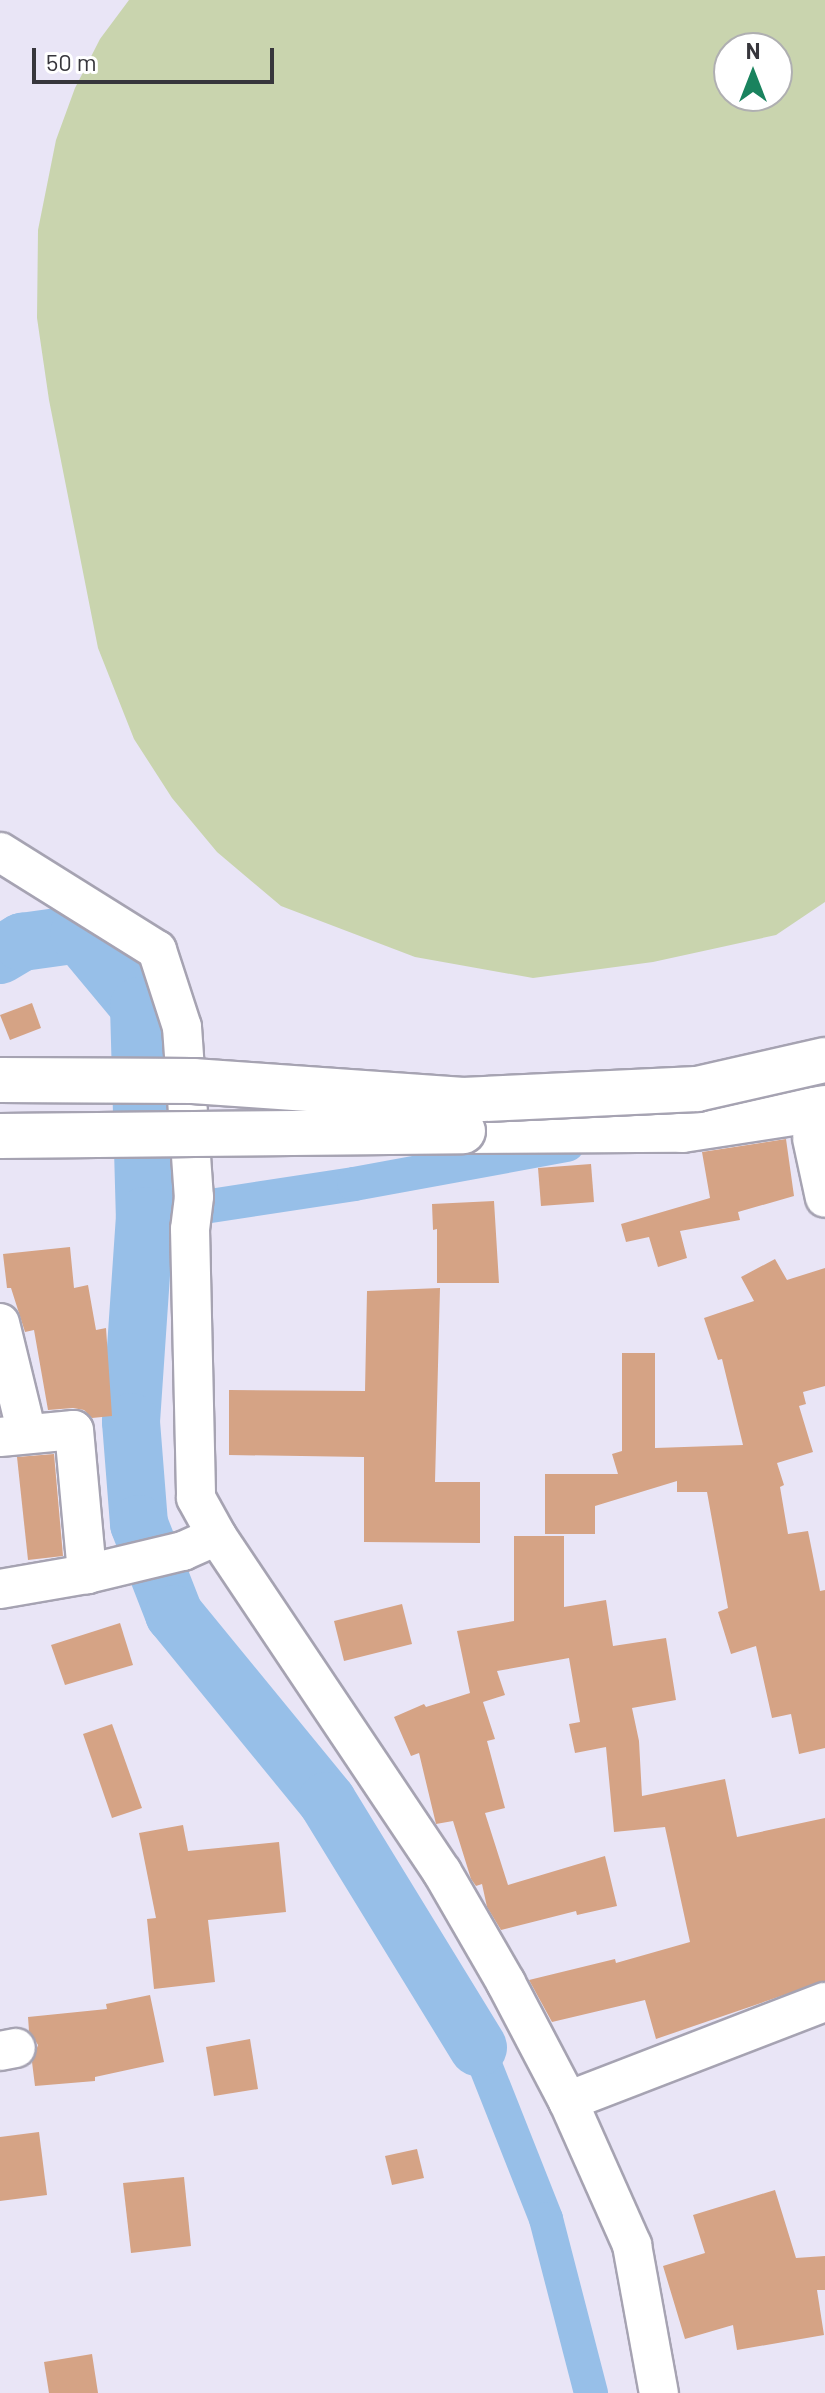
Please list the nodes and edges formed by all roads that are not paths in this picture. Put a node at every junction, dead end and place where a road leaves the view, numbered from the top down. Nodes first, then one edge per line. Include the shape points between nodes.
1 (0, 852) edge
2 (825, 1060) edge
3 (0, 1080) edge
4 (818, 1123) edge
5 (0, 1136) edge
6 (825, 1198) edge
7 (0, 1323) edge
8 (13, 1435) edge
9 (200, 1543) junction
10 (102, 1570) junction
11 (0, 1589) edge
12 (825, 2002) edge
13 (568, 2101) junction
14 (659, 2393) edge

1 - 9 street via 157,950 182,1027
2 - 3 main road, bridge via 697,1089 463,1100 193,1081
4 - 5 main road, bridge via 682,1130
4 - 6 street
7 - 8 street
8 - 10 street via 74,1430
9 - 10 street
9 - 13 street via 442,1872
10 - 11 street
12 - 13 street
13 - 14 street via 632,2245

